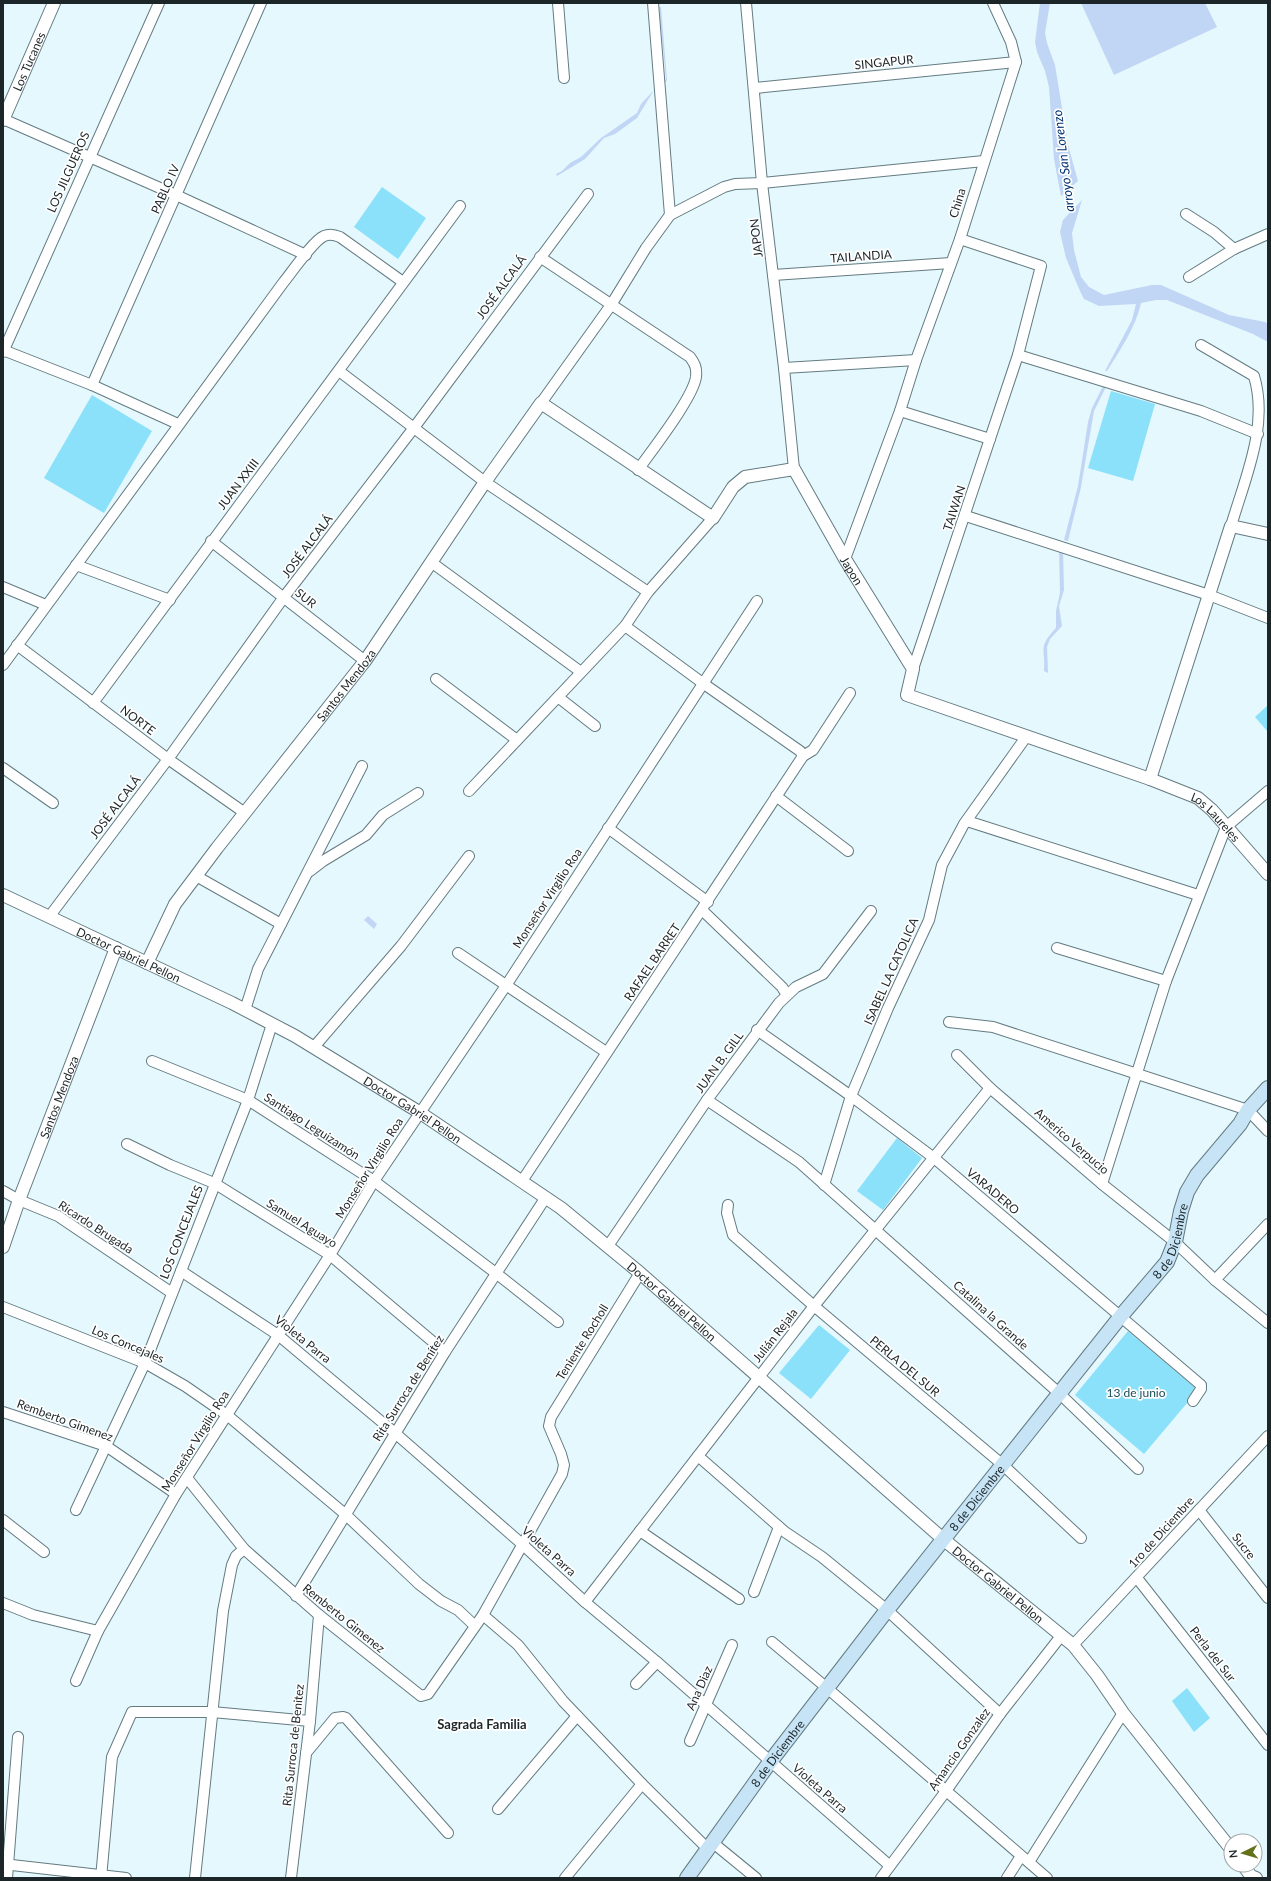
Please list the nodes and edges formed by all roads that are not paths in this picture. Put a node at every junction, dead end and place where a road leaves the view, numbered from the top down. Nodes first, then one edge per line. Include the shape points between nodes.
1 (54, 3) edge
2 (158, 3) edge
3 (262, 3) edge
4 (558, 3) edge
5 (653, 3) edge
6 (746, 3) edge
7 (993, 3) edge
8 (1016, 62) junction
9 (564, 78) dead end
10 (755, 88) junction
11 (3, 120) edge
12 (89, 156) junction
13 (984, 161) junction
14 (762, 183) junction
15 (588, 194) dead end
16 (176, 195) junction
17 (460, 206) dead end
18 (1186, 214) dead end
19 (670, 215) junction
20 (1268, 234) edge
21 (960, 239) junction
22 (1234, 249) junction
23 (306, 255) junction
24 (540, 257) junction
25 (951, 263) junction
26 (773, 275) junction
27 (1189, 277) dead end
28 (403, 282) junction
29 (611, 305) junction
30 (1201, 345) dead end
31 (3, 351) edge
32 (1018, 355) junction
33 (916, 360) junction
34 (784, 368) junction
35 (339, 371) junction
36 (92, 385) junction
37 (541, 403) junction
38 (900, 411) junction
39 (178, 424) junction
40 (413, 429) junction
41 (1258, 434) junction
42 (990, 439) junction
43 (794, 469) junction
44 (638, 470) junction
45 (485, 482) junction
46 (966, 516) junction
47 (713, 518) junction
48 (1231, 526) junction
49 (1268, 534) edge
50 (211, 541) junction
51 (845, 560) junction
52 (431, 562) junction
53 (76, 565) junction
54 (3, 587) edge
55 (648, 592) junction
56 (1209, 596) junction
57 (284, 597) junction
58 (170, 600) junction
59 (757, 602) dead end
60 (46, 605) junction
61 (1268, 618) edge
62 (625, 626) junction
63 (17, 646) junction
64 (365, 661) junction
65 (3, 665) edge
66 (913, 669) junction
67 (582, 672) junction
68 (436, 679) dead end
69 (704, 684) junction
70 (850, 693) dead end
71 (558, 697) junction
72 (93, 703) junction
73 (595, 726) dead end
74 (1026, 737) junction
75 (517, 740) junction
76 (802, 756) junction
77 (168, 759) junction
78 (362, 766) dead end
79 (3, 768) edge
80 (1150, 779) junction
81 (470, 791) dead end
82 (1268, 791) edge
83 (418, 793) dead end
84 (776, 796) junction
85 (53, 803) dead end
86 (246, 813) junction
87 (967, 821) junction
88 (1226, 827) junction
89 (608, 828) junction
90 (848, 851) dead end
91 (469, 856) dead end
92 (307, 873) junction
93 (1268, 874) edge
94 (196, 876) junction
95 (3, 895) edge
96 (1198, 896) junction
97 (705, 906) junction
98 (871, 911) dead end
99 (49, 917) junction
100 (281, 924) junction
101 (116, 948) junction
102 (1057, 948) dead end
103 (458, 953) dead end
104 (147, 963) junction
105 (1166, 981) junction
106 (507, 984) junction
107 (787, 995) junction
108 (245, 1010) junction
109 (949, 1022) dead end
110 (272, 1024) junction
111 (757, 1030) junction
112 (314, 1047) junction
113 (606, 1052) junction
114 (957, 1055) dead end
115 (152, 1061) dead end
116 (1137, 1074) junction
117 (990, 1088) junction
118 (1268, 1088) edge
119 (851, 1096) junction
120 (248, 1100) junction
121 (707, 1100) junction
122 (1248, 1110) junction
123 (420, 1112) junction
124 (1268, 1131) edge
125 (127, 1144) dead end
126 (934, 1158) junction
127 (374, 1181) junction
128 (522, 1181) junction
129 (214, 1183) junction
130 (1102, 1184) junction
131 (824, 1185) junction
132 (3, 1191) edge
133 (546, 1197) junction
134 (19, 1200) junction
135 (728, 1205) dead end
136 (1268, 1224) edge
137 (876, 1229) junction
138 (1175, 1242) junction
139 (608, 1246) junction
140 (3, 1247) edge
141 (330, 1255) junction
142 (181, 1271) junction
143 (640, 1273) junction
144 (498, 1274) junction
145 (1215, 1280) junction
146 (172, 1293) junction
147 (814, 1306) junction
148 (3, 1307) edge
149 (1121, 1316) junction
150 (558, 1322) dead end
151 (1268, 1323) edge
152 (278, 1335) junction
153 (445, 1352) junction
154 (145, 1363) junction
155 (758, 1377) junction
156 (1060, 1394) junction
157 (1194, 1401) dead end
158 (3, 1412) edge
159 (227, 1415) junction
160 (549, 1426) joint
161 (395, 1433) junction
162 (1268, 1436) edge
163 (106, 1446) junction
164 (698, 1456) junction
165 (1003, 1465) junction
166 (1138, 1468) dead end
167 (187, 1478) junction
168 (176, 1494) junction
169 (76, 1510) dead end
170 (1199, 1510) junction
171 (345, 1514) junction
172 (3, 1520) edge
173 (779, 1527) junction
174 (640, 1531) junction
175 (1081, 1538) dead end
176 (943, 1539) junction
177 (522, 1544) junction
178 (244, 1549) junction
179 (44, 1552) dead end
180 (1137, 1578) junction
181 (754, 1592) dead end
182 (296, 1596) junction
183 (1268, 1598) edge
184 (738, 1599) dead end
185 (585, 1602) junction
186 (3, 1603) edge
187 (887, 1610) junction
188 (319, 1615) junction
189 (483, 1615) junction
190 (475, 1626) junction
191 (98, 1631) junction
192 (1061, 1636) junction
193 (772, 1642) dead end
194 (732, 1645) dead end
195 (1073, 1645) junction
196 (657, 1662) junction
197 (76, 1681) dead end
198 (636, 1684) dead end
199 (827, 1688) junction
200 (706, 1705) junction
201 (212, 1712) junction
202 (1123, 1713) junction
203 (1000, 1714) junction
204 (576, 1716) junction
205 (310, 1721) junction
206 (18, 1737) dead end
207 (690, 1741) dead end
208 (1268, 1745) edge
209 (306, 1753) junction
210 (770, 1762) junction
211 (642, 1784) junction
212 (946, 1791) junction
213 (498, 1809) dead end
214 (448, 1833) dead end
215 (1223, 1839) edge
216 (710, 1845) junction
217 (1025, 1859) junction
218 (6, 1864) edge
219 (889, 1866) junction
220 (101, 1877) edge
221 (567, 1877) edge
222 (7, 1878) edge
223 (126, 1878) edge
224 (195, 1878) edge
225 (291, 1878) edge
226 (687, 1878) edge
227 (756, 1878) edge
228 (881, 1878) edge
229 (1007, 1878) edge
230 (1047, 1878) edge

1 - 11 street, Los Tucanes
2 - 12 street, LOS JILGUEROS
3 - 16 street, PABLO IV
4 - 9 street
5 - 19 street
6 - 10 street, JAPON
7 - 8 street via 1011,42
8 - 10 street, SINGAPUR
8 - 13 street, China
10 - 14 street, JAPON
11 - 12 street
12 - 16 street
12 - 31 street, LOS JILGUEROS
13 - 14 street
13 - 21 street, China
14 - 19 street via 724,187
14 - 26 street, JAPON
15 - 24 street, JOSÉ ALCALÁ
16 - 23 street
16 - 36 street, PABLO IV
17 - 28 street, JUAN XXIII
18 - 22 street
19 - 29 street
20 - 22 street
21 - 25 street, China
21 - 32 street, TAIWAN via 1041,266
22 - 27 street
23 - 28 street via 324,236 335,235
23 - 39 street
24 - 29 street
24 - 40 street, JOSÉ ALCALÁ
25 - 26 street, TAILANDIA
25 - 33 street, China
26 - 34 street, JAPON
28 - 35 street, JUAN XXIII
29 - 37 street
29 - 44 street via 690,357 696,365 696,378 690,394
30 - 41 street via 1254,376 1259,404
31 - 36 street
32 - 41 street via 1201,411
32 - 42 street, TAIWAN
33 - 34 street
33 - 38 street, China
34 - 43 street, JAPON
35 - 40 street
35 - 50 street, JUAN XXIII
36 - 39 street
37 - 44 street
37 - 45 street, Santos Mendoza
38 - 42 street
38 - 51 street, China
39 - 53 street
40 - 45 street
40 - 57 street, JOSÉ ALCALÁ
41 - 48 street
42 - 46 street, TAIWAN
43 - 47 street via 745,477 733,487
43 - 51 street, Japon
44 - 47 street
45 - 52 street, Santos Mendoza
45 - 55 street
46 - 56 street
46 - 66 street, TAIWAN
47 - 55 street
48 - 49 street
48 - 56 street
50 - 57 street, SUR
50 - 58 street, JUAN XXIII
51 - 66 street, Japon
52 - 64 street, Santos Mendoza
52 - 67 street
53 - 58 street
53 - 60 street
54 - 60 street
55 - 62 street
56 - 61 street
56 - 80 street
57 - 64 street, SUR
57 - 77 street, JOSÉ ALCALÁ
58 - 72 street, JUAN XXIII
59 - 69 street, Monseñor Virgilio Roa
60 - 63 street
62 - 67 street
62 - 69 street
63 - 65 street
63 - 72 street, NORTE
64 - 86 street, Santos Mendoza
66 - 74 street, Los Laureles via 906,694
67 - 71 street
68 - 75 street
69 - 76 street via 800,751
69 - 89 street, Monseñor Virgilio Roa
70 - 76 street, RAFAEL BARRET via 813,750
71 - 73 street
71 - 75 street
72 - 77 street, NORTE
74 - 80 street, Los Laureles
74 - 87 street, ISABEL LA CATOLICA
75 - 81 street
76 - 84 street, RAFAEL BARRET
77 - 86 street, NORTE
77 - 99 street, JOSÉ ALCALÁ
78 - 92 street
79 - 85 street
80 - 88 street, Los Laureles via 1198,798
82 - 88 street
83 - 92 street via 383,815 366,835
84 - 90 street
84 - 97 street, RAFAEL BARRET
86 - 94 street, Santos Mendoza
87 - 96 street
87 - 119 street, ISABEL LA CATOLICA via 942,865 929,920
88 - 93 street, Los Laureles
88 - 96 street
89 - 97 street
89 - 106 street, Monseñor Virgilio Roa
91 - 112 street via 401,946
92 - 100 street
94 - 100 street
94 - 104 street, Santos Mendoza via 175,904
95 - 99 street, Doctor Gabriel Pellon
96 - 105 street
97 - 107 street
97 - 113 street, RAFAEL BARRET
98 - 107 street, JUAN B. GILL via 823,974 796,987
99 - 101 street, Doctor Gabriel Pellon
100 - 108 street via 258,969
101 - 104 street, Doctor Gabriel Pellon
101 - 134 street, Santos Mendoza
102 - 105 street
103 - 106 street
104 - 108 street, Doctor Gabriel Pellon
105 - 116 street
106 - 113 street
106 - 123 street, Monseñor Virgilio Roa
107 - 111 street, JUAN B. GILL
108 - 110 street, Doctor Gabriel Pellon
109 - 116 street via 993,1027
110 - 112 street, Doctor Gabriel Pellon
110 - 120 street, LOS CONCEJALES
111 - 119 street, VARADERO
111 - 121 street, JUAN B. GILL
112 - 123 street, Doctor Gabriel Pellon
113 - 128 street, RAFAEL BARRET
114 - 117 street, Americo Verpucio
115 - 120 street, Santiago Leguizamón
116 - 122 street
116 - 130 street
117 - 126 street, Julián Rejala
117 - 130 street, Americo Verpucio
118 - 122 main road, 8 de Diciembre
119 - 126 street, VARADERO
119 - 131 street, ISABEL LA CATOLICA
120 - 127 street, Santiago Leguizamón
120 - 129 street, LOS CONCEJALES
121 - 131 street, Catalina la Grande via 786,1152
121 - 139 street, JUAN B. GILL
122 - 124 street
122 - 138 main road, 8 de Diciembre via 1240,1124 1197,1175 1187,1192
123 - 127 street, Monseñor Virgilio Roa
123 - 128 street, Doctor Gabriel Pellon
125 - 129 street, Samuel Aguayo
126 - 137 street, Julián Rejala
126 - 149 street, VARADERO
127 - 141 street, Monseñor Virgilio Roa
127 - 144 street, Santiago Leguizamón
128 - 133 street, Doctor Gabriel Pellon
129 - 141 street, Samuel Aguayo
129 - 142 street, LOS CONCEJALES
130 - 138 street, Americo Verpucio
131 - 137 street, Catalina la Grande
132 - 134 street, Ricardo Brugada
133 - 139 street, Doctor Gabriel Pellon
133 - 144 street, Rita Surroca de Benítez
134 - 140 street, Santos Mendoza
134 - 146 street, Ricardo Brugada via 58,1216
135 - 147 street, PERLA DEL SUR via 727,1212 733,1235
136 - 145 street
137 - 147 street, Julián Rejala
137 - 156 street, Catalina la Grande
138 - 145 street, Americo Verpucio
138 - 149 main road, 8 de Diciembre via 1167,1262
139 - 143 street, Doctor Gabriel Pellon
141 - 152 street, Monseñor Virgilio Roa
141 - 153 street, Samuel Aguayo
142 - 146 street, LOS CONCEJALES
142 - 152 street, Violeta Parra
143 - 155 street, Doctor Gabriel Pellon
143 - 160 street, Teniente Rocholl via 551,1417
144 - 150 street, Santiago Leguizamón
144 - 153 street, Rita Surroca de Benítez
145 - 151 street, Americo Verpucio
146 - 154 street, LOS CONCEJALES
147 - 155 street, Julián Rejala
147 - 165 street, PERLA DEL SUR
148 - 154 street, Los Concejales
149 - 156 main road, 8 de Diciembre
149 - 157 street, VARADERO via 1201,1385
152 - 159 street, Monseñor Virgilio Roa
152 - 161 street, Violeta Parra
153 - 161 street, Rita Surroca de Benítez
154 - 159 street, Los Concejales
154 - 163 street, LOS CONCEJALES
155 - 164 street, Julián Rejala
155 - 176 street, Doctor Gabriel Pellon
156 - 165 main road, 8 de Diciembre
156 - 166 street, Catalina la Grande
158 - 163 street, Remberto Gimenez
159 - 167 street, Monseñor Virgilio Roa
159 - 171 street, Los Concejales
160 - 177 street, Remberto Gimenez via 564,1465 562,1474
161 - 171 street, Rita Surroca de Benítez
161 - 177 street, Violeta Parra
162 - 170 street, 1ro de Diciembre
163 - 168 street, Remberto Gimenez
163 - 169 street, LOS CONCEJALES
164 - 173 street
164 - 174 street, Julián Rejala
165 - 175 street, PERLA DEL SUR
165 - 176 main road, 8 de Diciembre
167 - 168 street, Monseñor Virgilio Roa
167 - 178 street, Remberto Gimenez
168 - 191 street, Monseñor Virgilio Roa
170 - 180 street, 1ro de Diciembre
170 - 183 street, Sucre
171 - 182 street, Rita Surroca de Benítez
171 - 190 street, Los Concejales via 419,1584 458,1610
172 - 179 street
173 - 181 street
173 - 187 street via 822,1557
174 - 184 street
174 - 185 street, Julián Rejala
176 - 187 main road, 8 de Diciembre
176 - 192 street, Doctor Gabriel Pellon
177 - 185 street, Violeta Parra
177 - 189 street, Remberto Gimenez
178 - 182 street, Remberto Gimenez
178 - 201 street via 236,1556 228,1580
180 - 195 street, 1ro de Diciembre
180 - 208 street, Perla del Sur
182 - 188 street, Remberto Gimenez
185 - 196 street, Violeta Parra
186 - 191 street via 33,1615
187 - 199 main road, 8 de Diciembre
187 - 203 street
188 - 190 street, Remberto Gimenez via 421,1696 428,1694
188 - 205 street, Rita Surroca de Benitez
189 - 190 street, Remberto Gimenez
189 - 204 street via 518,1646
191 - 197 street, Monseñor Virgilio Roa
192 - 195 street, Doctor Gabriel Pellon
192 - 203 street, Amancio Gonzalez
193 - 199 street
194 - 200 street, Ana Diaz
195 - 202 street, Doctor Gabriel Pellon via 1097,1674
196 - 198 street
196 - 200 street, Violeta Parra
199 - 210 main road, 8 de Diciembre
199 - 212 street
200 - 207 street, Ana Diaz
200 - 210 street, Violeta Parra
201 - 205 street
201 - 220 street via 130,1714 112,1757
201 - 224 street
202 - 215 street, Doctor Gabriel Pellon
202 - 217 street
203 - 212 street, Amancio Gonzalez
204 - 211 street
204 - 213 street
205 - 209 street, Rita Surroca de Benitez
206 - 218 street
209 - 214 street via 335,1718 346,1718
209 - 225 street, Rita Surroca de Benitez
210 - 216 main road, 8 de Diciembre
210 - 219 street, Violeta Parra
211 - 216 street
211 - 221 street
212 - 217 street
212 - 219 street, Amancio Gonzalez
216 - 226 main road, 8 de Diciembre
216 - 227 street
217 - 229 street
217 - 230 street
218 - 220 street
218 - 222 street
219 - 228 street, Amancio Gonzalez
220 - 223 street

